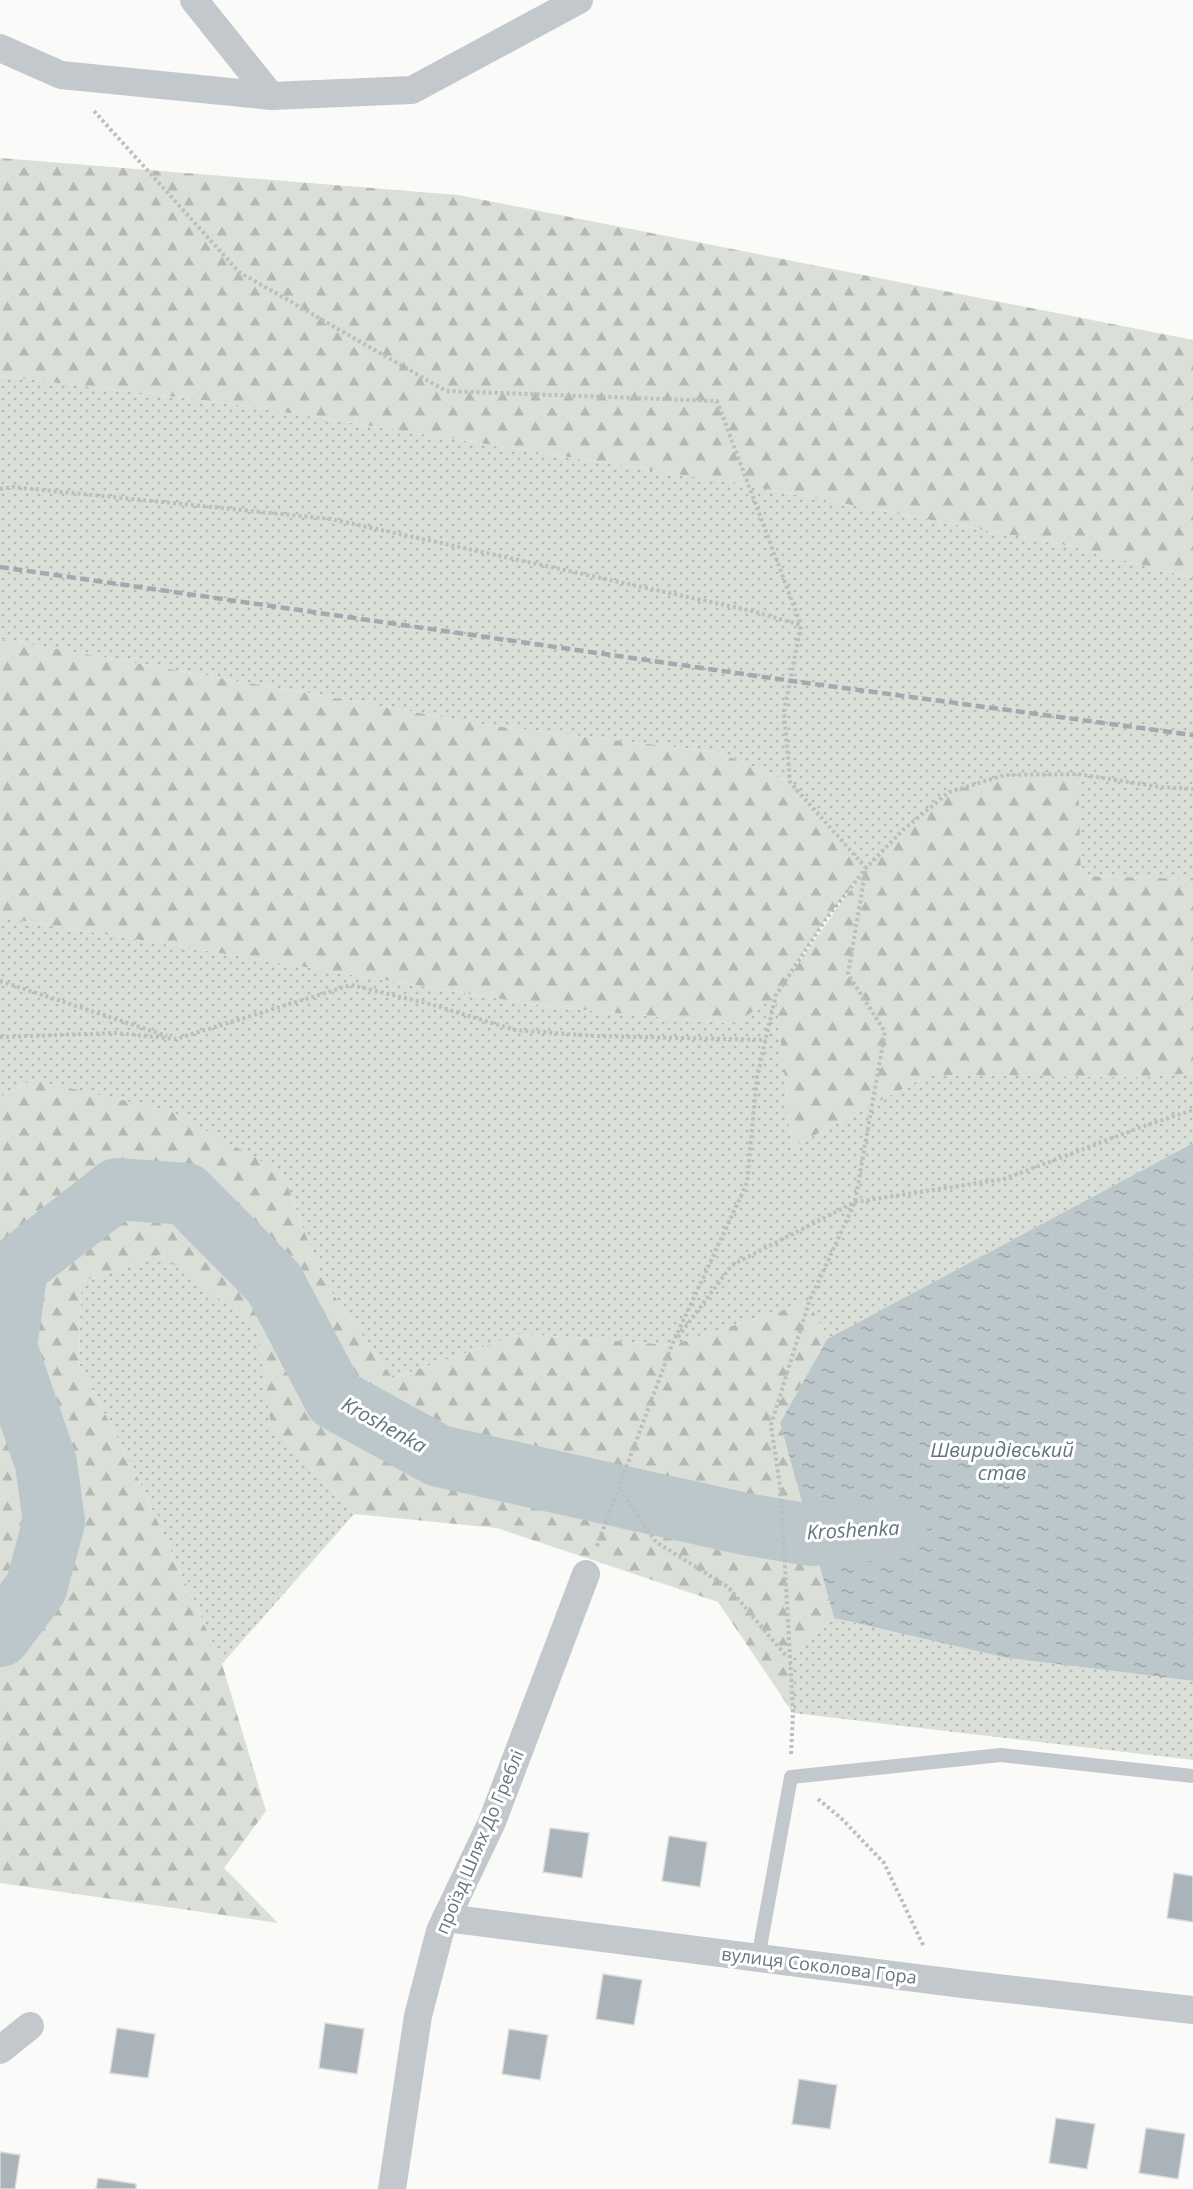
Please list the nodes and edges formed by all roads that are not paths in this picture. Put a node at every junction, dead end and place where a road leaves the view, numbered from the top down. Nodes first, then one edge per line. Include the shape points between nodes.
1 (194, 0) edge
2 (579, 0) edge
3 (0, 48) edge
4 (271, 96) junction
5 (586, 1574) road end
6 (1193, 1776) edge
7 (446, 1918) junction
8 (758, 1958) junction
9 (1193, 2010) edge
10 (30, 2026) dead end
11 (0, 2050) edge
12 (392, 2189) edge

1 - 4 street
2 - 4 street via 412,90
3 - 4 street via 62,75
5 - 7 street, проїзд Шлях До Греблі via 492,1822
6 - 8 lane via 1001,1755 791,1777
7 - 8 street, вулиця Соколова Гора
7 - 12 street, проїзд Шлях До Греблі via 418,2016
8 - 9 street, вулиця Соколова Гора
10 - 11 street

